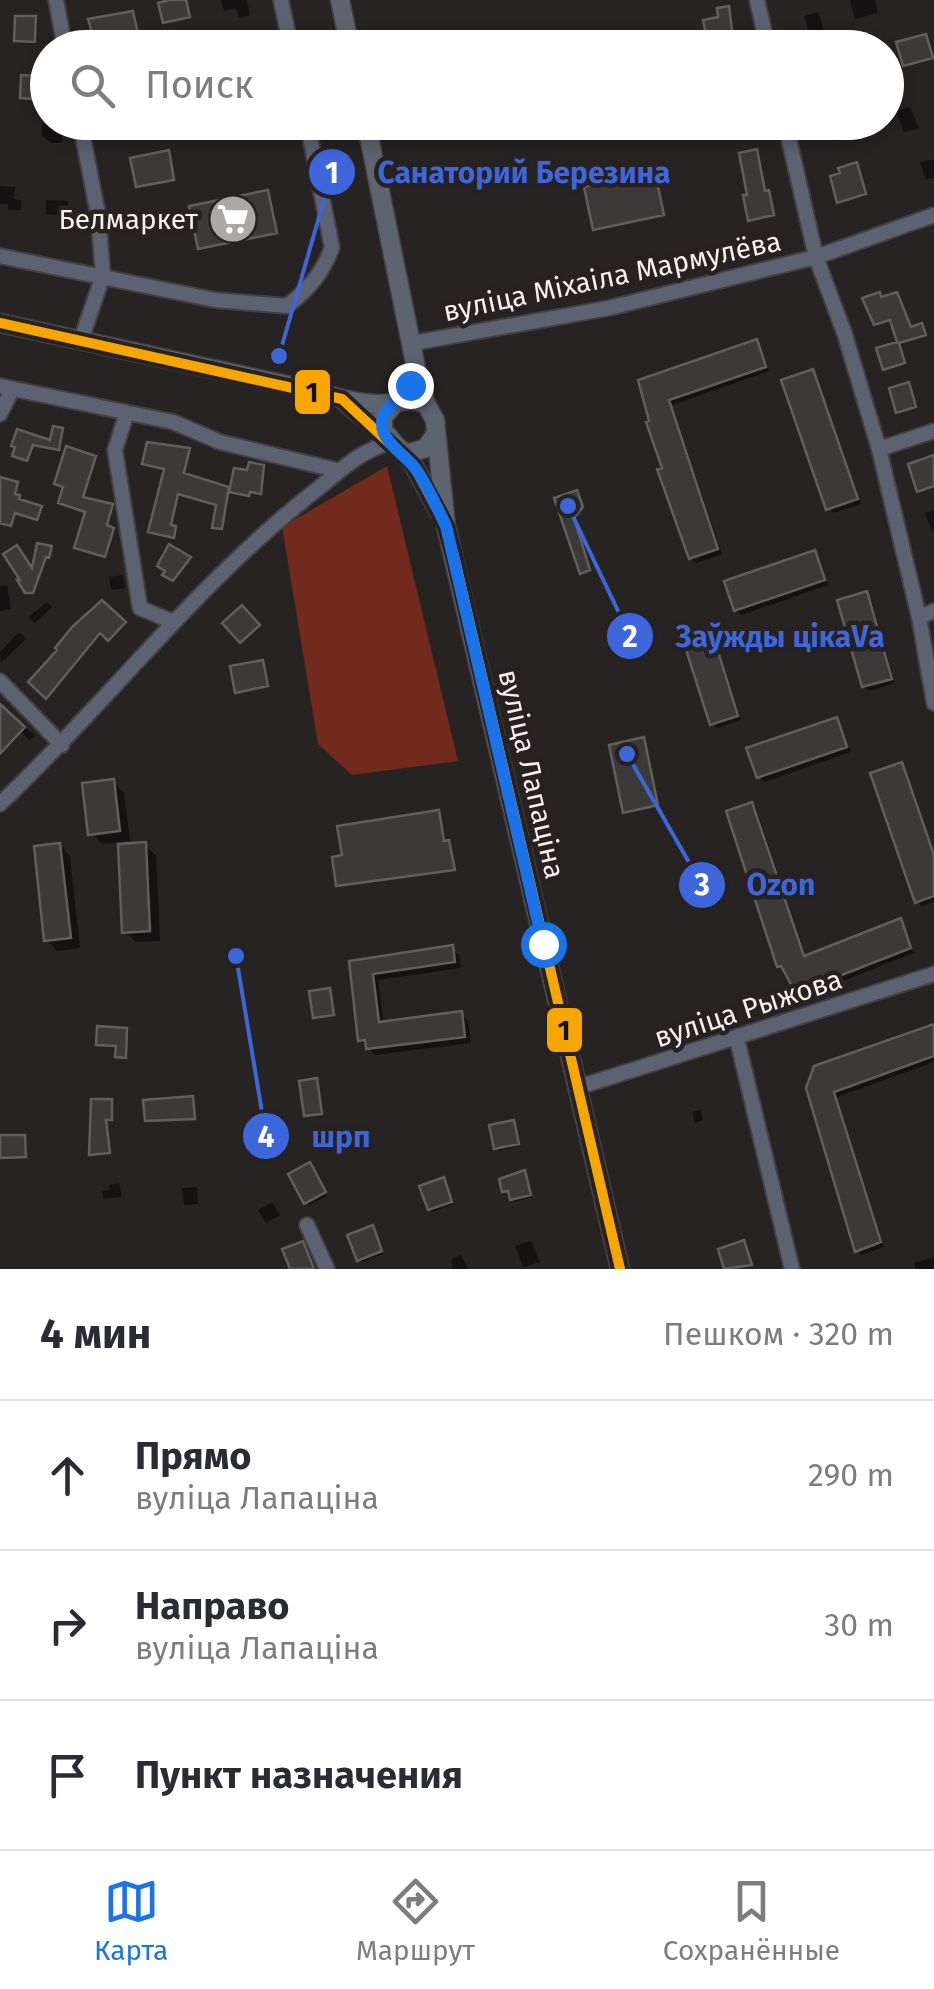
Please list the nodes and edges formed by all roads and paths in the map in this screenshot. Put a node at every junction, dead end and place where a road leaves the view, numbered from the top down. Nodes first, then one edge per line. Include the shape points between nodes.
1 (56, 0) edge
2 (281, 0) edge
3 (340, 0) edge
4 (757, 0) edge
5 (62, 30) edge
6 (287, 30) edge
7 (346, 30) edge
8 (764, 30) edge
9 (84, 140) edge
10 (311, 140) edge
11 (370, 140) edge
12 (789, 140) edge
13 (934, 215) edge
14 (0, 256) edge
15 (816, 257) junction
16 (102, 275) junction
17 (0, 323) edge
18 (81, 340) junction
19 (413, 344) junction
20 (416, 368) junction
21 (6, 388) edge
22 (342, 400) junction
23 (397, 402) junction
24 (426, 404) junction
25 (0, 414) edge
26 (126, 414) junction
27 (934, 431) edge
28 (434, 436) junction
29 (391, 442) junction
30 (879, 449) junction
31 (340, 471) junction
32 (446, 526) junction
33 (934, 611) edge
34 (918, 616) junction
35 (171, 621) junction
36 (0, 681) edge
37 (934, 702) edge
38 (62, 744) junction
39 (0, 804) edge
40 (934, 974) edge
41 (736, 1040) junction
42 (576, 1088) junction
43 (307, 1225) dead end
44 (617, 1268) edge
45 (327, 1269) edge
46 (792, 1269) edge

1 - 5 street
2 - 6 street
3 - 7 main road
4 - 8 street
9 - 16 street
10 - 16 street via 332,247 306,292 287,306 215,300
11 - 19 main road
12 - 15 street
13 - 15 street, вуліца Міхаіла Мармулёва
14 - 16 street
15 - 19 street, вуліца Міхаіла Мармулёва via 608,308
15 - 30 street
16 - 18 street
17 - 18 main road, вуліца Лапаціна
18 - 22 main road, вуліца Лапаціна
19 - 20 main road
20 - 23 main road
20 - 24 main road
21 - 25 street
21 - 26 street
22 - 23 main road, вуліца Лапаціна
22 - 29 main road, вуліца Лапаціна
23 - 24 main road, вуліца Лапаціна
23 - 29 main road via 382,422
24 - 28 main road, вуліца Лапаціна
26 - 31 street
26 - 35 street via 115,450 140,608
27 - 30 street
28 - 29 main road via 413,454
28 - 32 main road, вуліца Лапаціна
29 - 31 street via 364,450
29 - 32 main road, вуліца Лапаціна via 414,466
30 - 34 street
31 - 35 street
32 - 42 main road, вуліца Лапаціна
33 - 34 street
34 - 37 street
35 - 38 street
36 - 38 street
38 - 39 street
40 - 41 street, вуліца Рыжова
41 - 42 street, вуліца Рыжова
41 - 46 street
42 - 44 main road, вуліца Лапаціна
43 - 45 street

